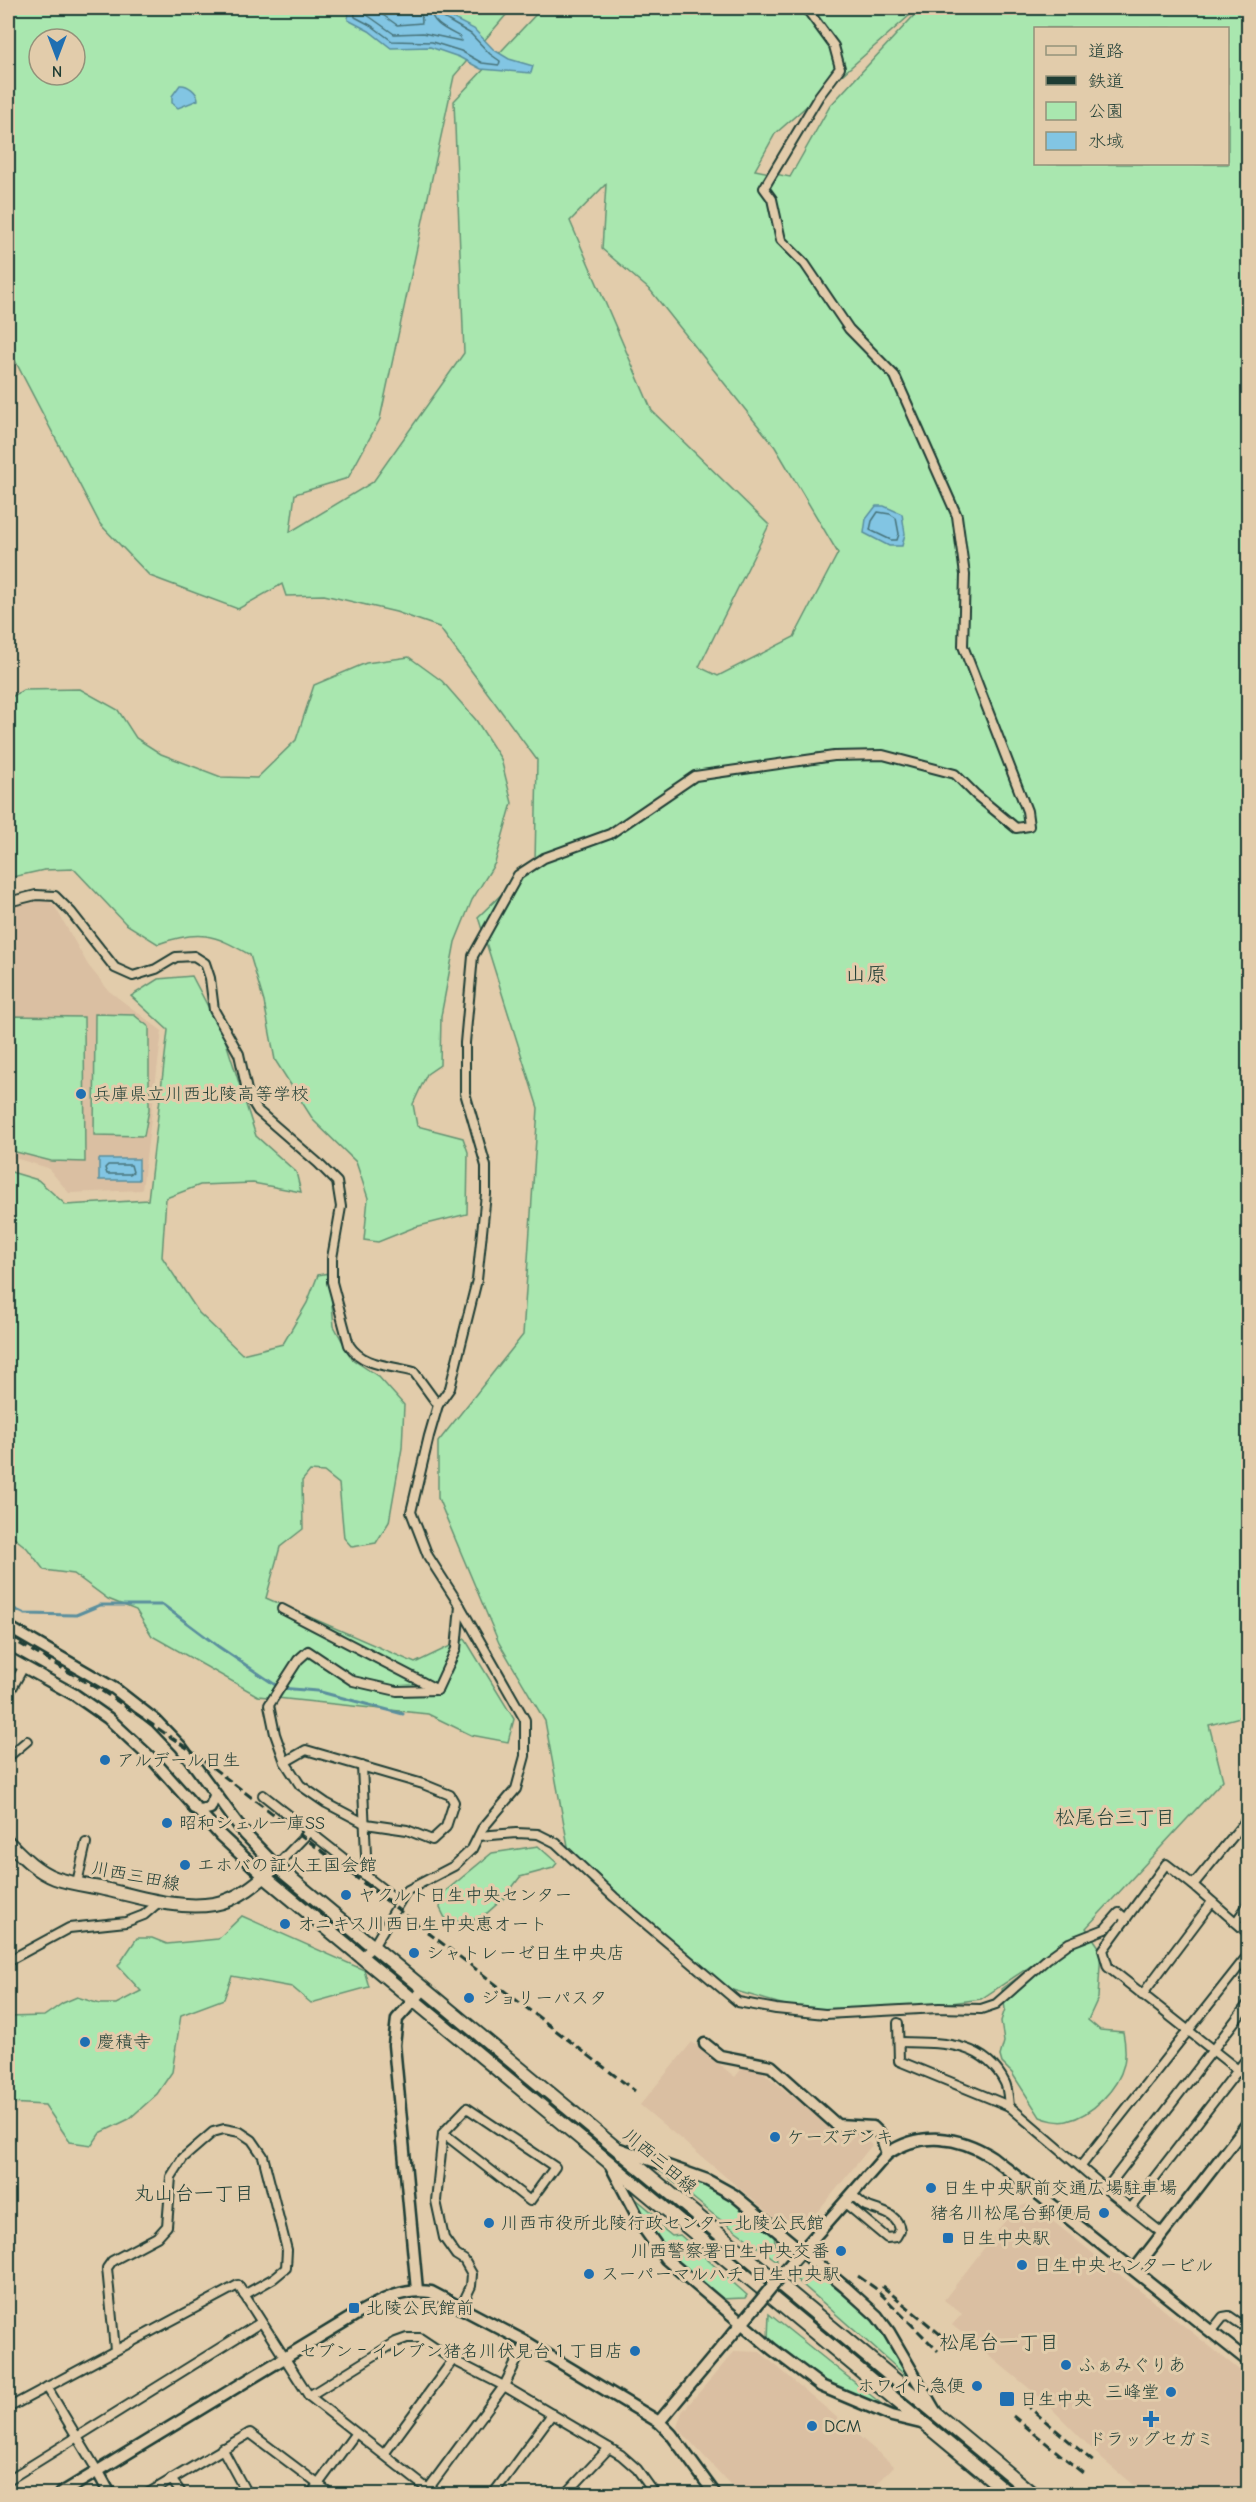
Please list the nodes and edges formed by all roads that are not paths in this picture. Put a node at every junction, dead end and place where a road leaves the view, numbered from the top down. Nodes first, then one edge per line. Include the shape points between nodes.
1 (806, 8) edge
2 (8, 902) edge
3 (438, 1405) junction
4 (460, 1606) junction
5 (282, 1609) dead end
6 (8, 1627) edge
7 (8, 1658) edge
8 (24, 1666) junction
9 (437, 1690) junction
10 (8, 1695) edge
11 (27, 1741) dead end
12 (8, 1757) edge
13 (285, 1762) junction
14 (362, 1766) junction
15 (263, 1795) dead end
16 (215, 1796) junction
17 (194, 1808) junction
18 (1248, 1818) edge
19 (366, 1824) junction
20 (310, 1831) junction
21 (478, 1836) junction
22 (8, 1842) edge
23 (86, 1843) dead end
24 (276, 1866) junction
25 (265, 1877) junction
26 (367, 1877) junction
27 (77, 1883) junction
28 (1193, 1885) junction
29 (160, 1901) junction
30 (399, 1902) junction
31 (1212, 1902) junction
32 (1248, 1905) edge
33 (1125, 1919) junction
34 (1236, 1922) junction
35 (1248, 1933) edge
36 (373, 1947) junction
37 (1248, 1955) edge
38 (362, 1956) junction
39 (8, 1961) edge
40 (424, 1989) junction
41 (1142, 1995) junction
42 (414, 2001) junction
43 (1248, 2004) edge
44 (898, 2023) dead end
45 (1188, 2031) junction
46 (899, 2043) junction
47 (705, 2044) dead end
48 (1212, 2050) junction
49 (1248, 2057) edge
50 (1238, 2070) junction
51 (1248, 2078) edge
52 (1009, 2106) junction
53 (1248, 2124) edge
54 (443, 2133) junction
55 (617, 2148) junction
56 (887, 2154) junction
57 (610, 2164) junction
58 (1081, 2166) junction
59 (1106, 2188) junction
60 (848, 2199) junction
61 (1132, 2207) junction
62 (1162, 2233) junction
63 (802, 2253) junction
64 (1135, 2269) junction
65 (417, 2290) junction
66 (244, 2295) junction
67 (461, 2307) junction
68 (261, 2323) junction
69 (742, 2324) junction
70 (1248, 2329) edge
71 (1211, 2332) junction
72 (526, 2342) junction
73 (115, 2350) junction
74 (286, 2359) junction
75 (453, 2360) junction
76 (1248, 2361) edge
77 (504, 2386) junction
78 (47, 2387) junction
79 (309, 2396) junction
80 (8, 2408) edge
81 (935, 2412) junction
82 (552, 2414) junction
83 (659, 2422) junction
84 (925, 2424) junction
85 (356, 2434) junction
86 (77, 2438) junction
87 (222, 2448) junction
88 (609, 2448) junction
89 (384, 2454) junction
90 (98, 2472) junction
91 (171, 2479) junction
92 (8, 2480) edge
93 (319, 2485) junction
94 (431, 2492) edge
95 (651, 2493) edge
96 (60, 2494) edge
97 (110, 2494) edge
98 (147, 2494) edge
99 (182, 2494) edge
100 (247, 2494) edge
101 (312, 2494) edge
102 (331, 2494) edge
103 (493, 2494) edge
104 (566, 2494) edge
105 (715, 2494) edge
106 (1009, 2494) edge
107 (1033, 2494) edge

1 - 3 street via 834,46 840,68 764,188 772,199 781,240 805,264 849,329 895,376 957,516 965,575 963,646 1019,789 1029,826 1016,828 955,774 883,755 834,756 695,776 610,834 544,858 518,875 473,956 465,1093 486,1166 486,1194 477,1280 450,1388
2 - 3 street via 36,895 55,896 115,968 133,976 176,957 194,956 205,963 214,1010 238,1054 248,1095 258,1111 337,1182 341,1207 332,1282 349,1345 369,1362 414,1372
3 - 4 street via 411,1512 428,1556
4 - 9 street via 456,1649
4 - 21 street via 525,1720 525,1756 516,1789
5 - 9 street
6 - 16 street via 136,1704 181,1747
7 - 8 street
8 - 10 street
8 - 17 street via 108,1718 154,1761
9 - 13 street via 397,1691 353,1681 308,1651 269,1705
11 - 12 street
13 - 14 street via 306,1750
13 - 19 street via 300,1785
14 - 19 street
14 - 19 street via 423,1784 450,1795 454,1802 446,1827 432,1840 407,1830
15 - 20 street
16 - 17 street via 210,1808
16 - 24 street
17 - 25 street
18 - 28 street
19 - 26 street
20 - 24 street
20 - 26 street
21 - 30 street via 472,1849 454,1866 406,1891
21 - 33 street via 538,1834 556,1843 738,2002 776,2009 825,2014 981,2009 996,2004 1069,1943 1105,1929 1119,1913
22 - 27 main road, 川西三田線 via 28,1862 54,1878
23 - 27 street
24 - 25 main road, 川西三田線
24 - 36 main road, 川西三田線
25 - 29 main road, 川西三田線 via 240,1894 212,1904
25 - 38 main road, 川西三田線
26 - 30 street
27 - 29 main road, 川西三田線
28 - 31 street
28 - 33 street via 1166,1864
29 - 39 street via 144,1915 126,1922 69,1929
30 - 36 street
31 - 34 street
31 - 41 street
32 - 34 street
33 - 41 street via 1103,1950 1108,1967
34 - 35 street
36 - 38 street
36 - 40 main road, 川西三田線
37 - 45 street
38 - 42 main road, 川西三田線
40 - 42 street
40 - 55 main road, 川西三田線
41 - 45 street
42 - 57 main road, 川西三田線
42 - 65 street via 397,2019 394,2045
43 - 48 street
44 - 46 street
45 - 48 street
45 - 58 street
46 - 52 street via 899,2061
46 - 52 street via 945,2043 974,2050 1005,2083
47 - 56 street via 720,2056 771,2066 837,2125 873,2127
48 - 50 street
48 - 59 street
49 - 50 street
50 - 51 street
50 - 61 street
52 - 58 street
53 - 62 street
54 - 54 street via 530,2201 555,2167 467,2108
54 - 67 street via 436,2201 444,2238 472,2274
55 - 63 street via 721,2187
55 - 81 main road, 川西三田線
56 - 60 street
56 - 64 street via 918,2140 950,2139 971,2145 992,2157
57 - 69 street via 643,2227 666,2259
57 - 84 main road, 川西三田線
58 - 59 street
59 - 61 street
60 - 60 street via 888,2213 898,2222 900,2230 896,2237 887,2238
60 - 63 street
61 - 62 street
62 - 64 street
63 - 69 street, bridge
63 - 81 street via 877,2316
64 - 71 street
65 - 67 street via 431,2292
65 - 74 street via 389,2296
66 - 68 street
66 - 73 street via 238,2285
66 - 73 street via 286,2268 287,2250 263,2156 252,2140 240,2132 224,2129 213,2132 183,2158 171,2176 167,2226 157,2237 112,2261 107,2268
67 - 72 street
68 - 74 street
68 - 86 street
69 - 83 street
69 - 84 street via 821,2386 908,2422
70 - 71 street via 1229,2316 1223,2317
71 - 76 street
72 - 77 street
72 - 83 street
73 - 78 street
74 - 79 street
74 - 90 street
75 - 77 street
75 - 79 street via 420,2338 407,2338
75 - 89 street
77 - 82 street
77 - 94 street
78 - 80 street
78 - 86 street
79 - 85 street
81 - 107 main road, 川西三田線
82 - 88 street
82 - 103 street
83 - 105 street
84 - 106 main road, 川西三田線
85 - 89 street
85 - 93 street
86 - 90 street
86 - 92 street
87 - 91 street
87 - 93 street via 250,2433
87 - 100 street
88 - 95 street via 637,2469
88 - 104 street
89 - 94 street
90 - 96 street
90 - 97 street
91 - 98 street
91 - 99 street
93 - 101 street
93 - 102 street

